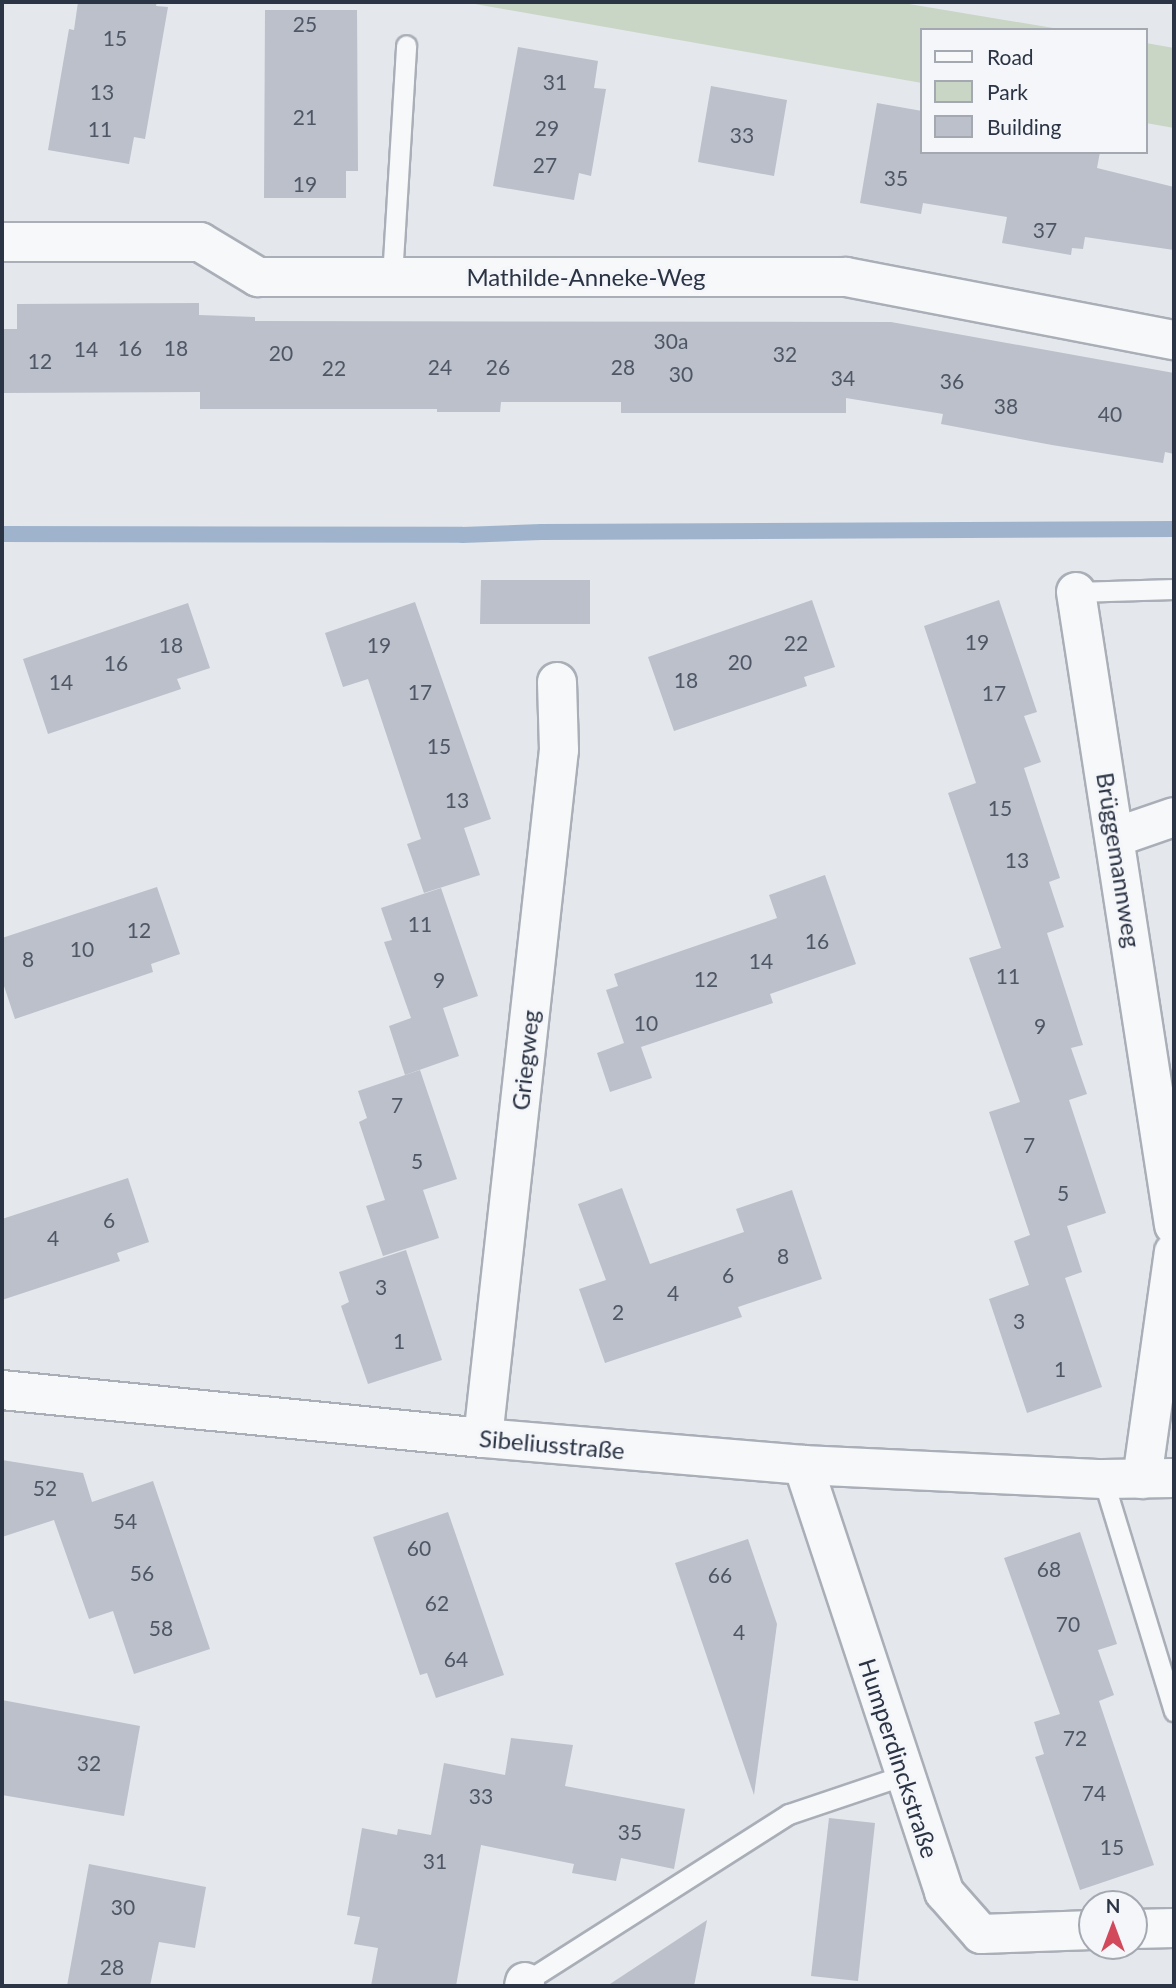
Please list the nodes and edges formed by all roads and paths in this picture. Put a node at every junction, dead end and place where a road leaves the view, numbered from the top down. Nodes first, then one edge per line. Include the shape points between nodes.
1 (406, 45) dead end
2 (2, 242) edge
3 (392, 277) junction
4 (1174, 340) edge
5 (1174, 590) edge
6 (1076, 592) joint
7 (557, 682) dead end
8 (1174, 817) edge
9 (1116, 837) junction
10 (1174, 1225) edge
11 (1174, 1252) edge
12 (2, 1390) edge
13 (483, 1438) junction
14 (803, 1465) junction
15 (1158, 1478) edge
16 (1103, 1479) junction
17 (1174, 1711) edge
18 (904, 1775) junction
19 (1174, 1928) edge
20 (1148, 1929) edge
21 (1078, 1931) edge
22 (525, 1984) edge

1 - 3 lane
2 - 3 street, Mathilde-Anneke-Weg via 200,242 258,277
3 - 4 street, Mathilde-Anneke-Weg via 846,277
5 - 6 lane, Brüggemannweg
6 - 9 street, Brüggemannweg
7 - 13 street, Griegweg via 559,750
8 - 9 street
9 - 10 street, Brüggemannweg
11 - 15 street
12 - 13 street, Sibeliusstraße
13 - 14 street, Sibeliusstraße
14 - 16 street, Sibeliusstraße
14 - 18 street, Humperdinckstraße
15 - 16 street, Sibeliusstraße
16 - 17 lane
18 - 21 street, Humperdinckstraße via 944,1892 981,1934
18 - 22 lane via 789,1814
19 - 20 street

